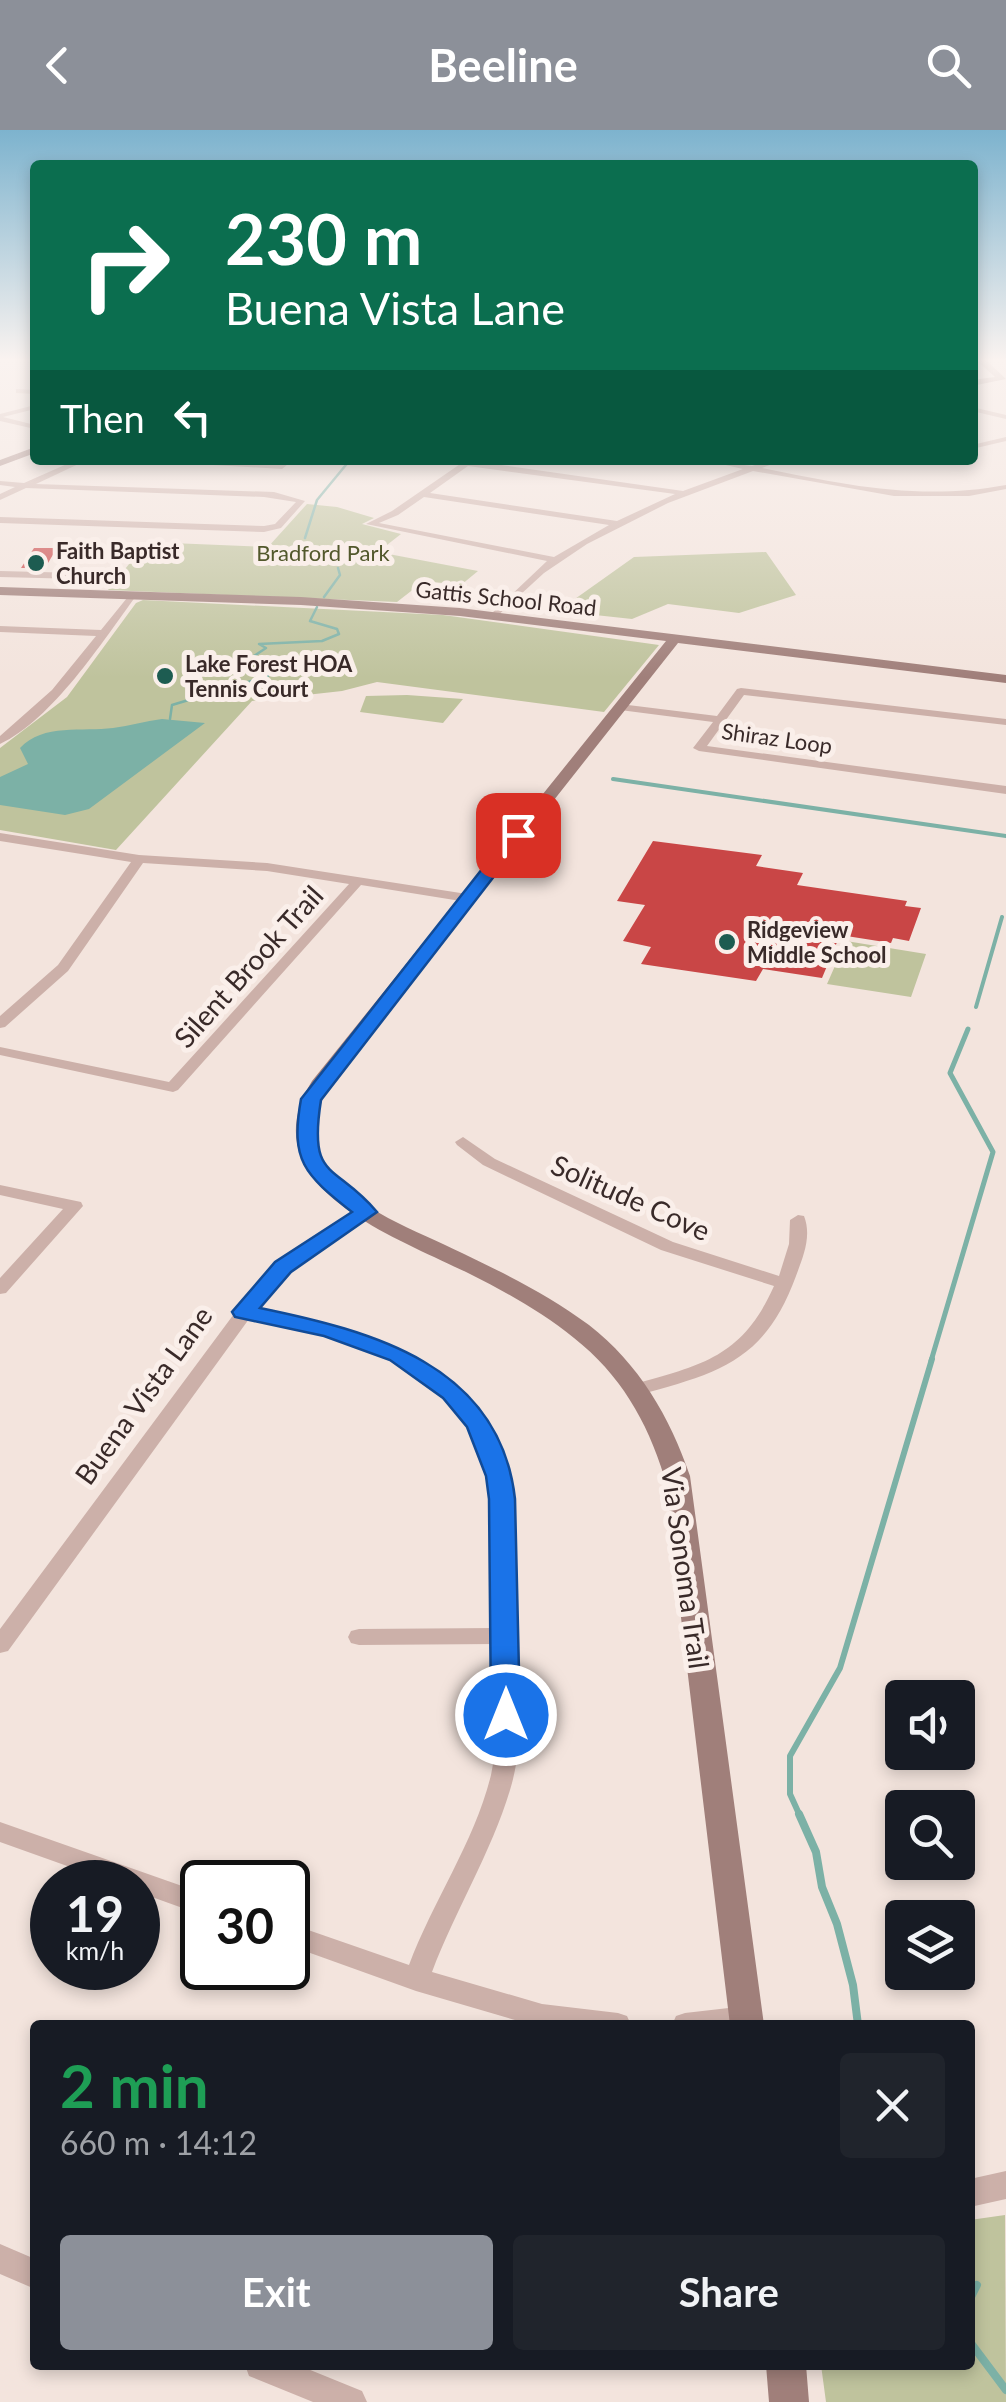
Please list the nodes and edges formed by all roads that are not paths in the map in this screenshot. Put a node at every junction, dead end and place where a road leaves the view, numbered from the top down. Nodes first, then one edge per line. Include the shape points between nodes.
1 (71, 465) edge
2 (240, 465) edge
3 (284, 465) edge
4 (463, 465) edge
5 (496, 465) edge
6 (731, 465) edge
7 (762, 465) edge
8 (750, 469) junction
9 (0, 483) edge
10 (22, 486) junction
11 (1006, 487) edge
12 (683, 493) junction
13 (423, 494) junction
14 (0, 497) edge
15 (0, 520) edge
16 (621, 524) junction
17 (555, 560) junction
18 (0, 574) edge
19 (78, 576) dead end
20 (0, 591) edge
21 (131, 596) junction
22 (494, 616) junction
23 (0, 629) edge
24 (105, 633) junction
25 (674, 638) junction
26 (1006, 679) edge
27 (620, 707) junction
28 (719, 719) junction
29 (1006, 722) edge
30 (0, 741) edge
31 (1006, 790) edge
32 (0, 837) edge
33 (139, 859) junction
34 (358, 882) junction
35 (467, 898) junction
36 (0, 1024) edge
37 (0, 1051) edge
38 (463, 1142) dead end
39 (0, 1190) edge
40 (366, 1212) junction
41 (798, 1220) dead end
42 (784, 1284) junction
43 (0, 1289) edge
44 (244, 1312) junction
45 (638, 1389) junction
46 (506, 1636) junction
47 (359, 1637) dead end
48 (0, 1645) edge
49 (0, 1832) edge
50 (180, 1896) edge
51 (310, 1942) edge
52 (416, 1980) junction
53 (576, 2020) edge
54 (746, 2020) edge
55 (1006, 2186) edge
56 (975, 2193) edge
57 (0, 2259) edge
58 (30, 2272) edge
59 (272, 2370) edge
60 (787, 2370) edge
61 (351, 2402) edge
62 (790, 2402) edge

1 - 10 street
2 - 3 street
4 - 13 street
5 - 12 street
6 - 8 street
7 - 8 street
8 - 11 street via 805,482 933,495
8 - 12 street
9 - 10 street
10 - 14 street
10 - 15 street via 301,501 278,526 264,529
12 - 16 street
13 - 16 street
13 - 17 street via 370,524
16 - 17 street
17 - 22 street
18 - 19 street
20 - 21 street, Gattis School Road
21 - 22 street, Gattis School Road
21 - 24 street
22 - 25 street, Gattis School Road
23 - 24 street
24 - 30 street via 58,692
25 - 26 street, Gattis School Road
25 - 27 street, Via Sonoma Trail
27 - 28 street
27 - 35 street, Via Sonoma Trail
28 - 29 street, Shiraz Loop via 741,690
28 - 31 street, Shiraz Loop via 699,748
32 - 33 street
33 - 34 street via 266,867
33 - 36 street via 63,968
34 - 35 street
34 - 37 street, Silent Brook Trail via 173,1087
35 - 40 street, Via Sonoma Trail via 319,1086 306,1112 305,1136 318,1172
38 - 42 street, Solitude Cove via 489,1162 668,1246
39 - 43 street via 75,1206
40 - 44 street, Buena Vista Lane via 283,1267
40 - 45 street, Via Sonoma Trail via 552,1310 606,1352
41 - 42 street via 800,1239
42 - 45 street via 763,1330 736,1354
44 - 46 street via 376,1345 424,1371 461,1402 500,1476
44 - 48 street, Buena Vista Lane
45 - 54 street, Via Sonoma Trail via 676,1476
46 - 47 street
46 - 52 street via 502,1774
49 - 50 street
51 - 52 street
52 - 53 street
55 - 56 street
57 - 58 street
59 - 61 street
60 - 62 street

